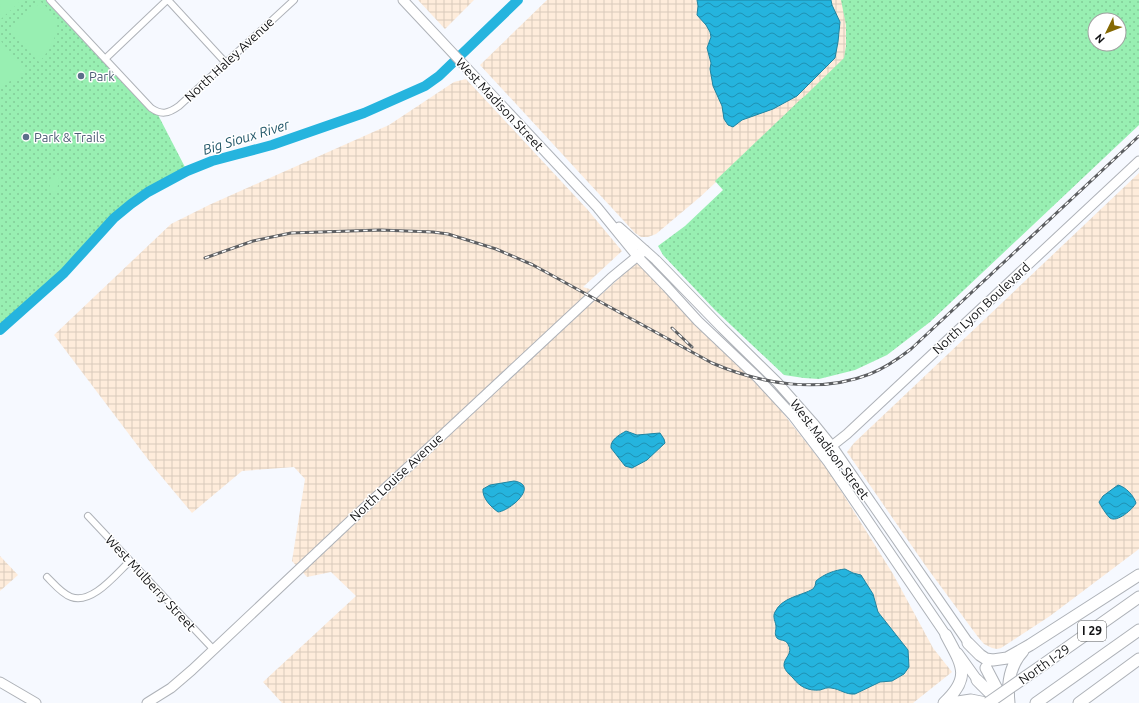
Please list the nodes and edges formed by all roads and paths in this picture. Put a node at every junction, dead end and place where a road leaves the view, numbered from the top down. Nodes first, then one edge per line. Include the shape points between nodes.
1 (50, 0) edge
2 (168, 0) edge
3 (289, 1) edge
4 (409, 2) edge
5 (105, 59) junction
6 (225, 62) junction
7 (1139, 161) edge
8 (641, 253) junction
9 (832, 446) junction
10 (822, 454) junction
11 (88, 516) dead end
12 (130, 561) junction
13 (1139, 575) edge
14 (47, 577) dead end
15 (1139, 597) edge
16 (1139, 630) edge
17 (946, 635) junction
18 (968, 643) junction
19 (1030, 645) junction
20 (214, 650) junction
21 (1139, 659) edge
22 (986, 668) joint
23 (977, 680) junction
24 (0, 684) edge
25 (154, 702) edge
26 (36, 703) edge
27 (944, 703) edge
28 (951, 703) edge
29 (987, 703) edge
30 (993, 703) edge
31 (1006, 703) edge
32 (1036, 703) edge
33 (1079, 703) edge

1 - 5 street
2 - 5 street
2 - 6 street
3 - 6 street, North Haley Avenue
4 - 8 main road, West Madison Street via 435,34
5 - 6 street, North Haley Avenue via 151,108 162,113 179,106
7 - 9 main road, North Lyon Boulevard
8 - 9 main road, West Madison Street via 656,260 777,382
8 - 10 main road, West Madison Street via 698,321 793,416
8 - 20 main road, North Louise Avenue via 601,287 348,522
9 - 10 main road, North Lyon Boulevard
9 - 18 main road, West Madison Street
10 - 17 main road, West Madison Street
11 - 12 street, West Mulberry Street
12 - 14 street via 97,592 84,598 67,595
12 - 20 street, West Mulberry Street
13 - 19 highway
15 - 29 highway, North I-29 / I 29, bridge
16 - 32 highway, North I-29 / I 29
17 - 23 main road, West Madison Street
17 - 27 highway via 960,664 962,676 957,689
18 - 19 highway via 980,655 993,660 1007,658
18 - 22 main road, West Madison Street
19 - 31 highway via 1013,667
20 - 25 main road, North Louise Avenue
21 - 33 highway
22 - 31 highway
23 - 30 main road, West Madison Street
23 - 31 highway
24 - 26 main road
28 - 29 highway via 971,700

